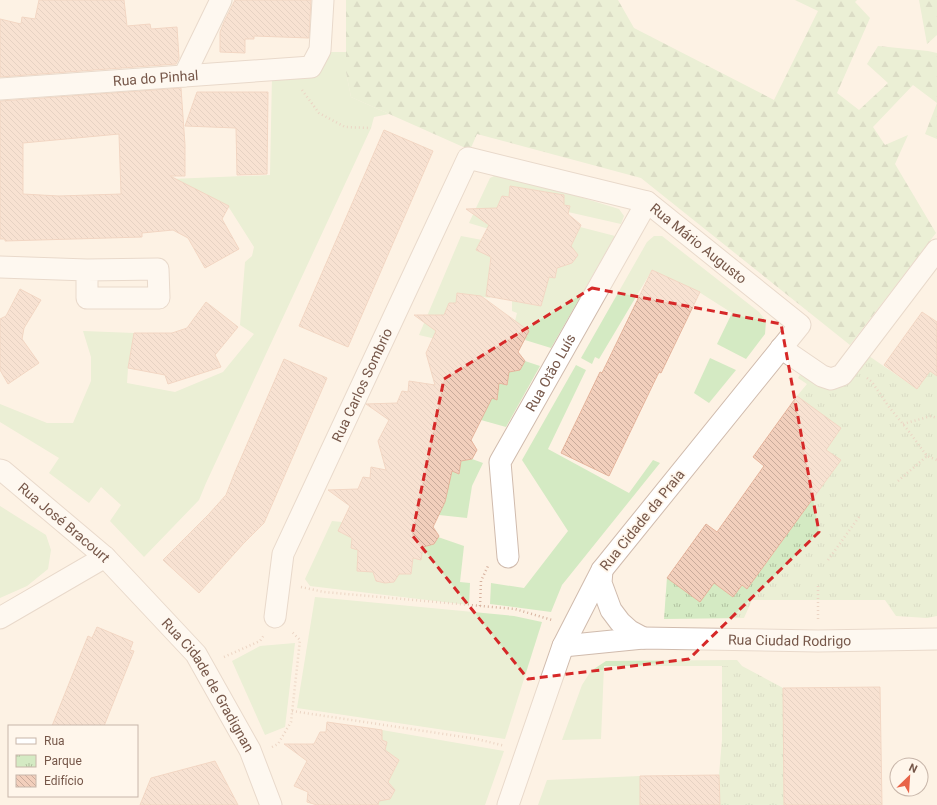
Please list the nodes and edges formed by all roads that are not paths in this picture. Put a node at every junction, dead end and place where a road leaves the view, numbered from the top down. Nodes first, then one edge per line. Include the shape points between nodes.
1 (221, 0) edge
2 (323, 0) edge
3 (184, 76) junction
4 (0, 89) edge
5 (468, 158) joint
6 (647, 202) junction
7 (937, 250) edge
8 (0, 267) edge
9 (87, 270) dead end
10 (800, 325) joint
11 (781, 348) junction
12 (0, 470) edge
13 (105, 557) junction
14 (508, 557) dead end
15 (602, 570) junction
16 (125, 578) joint
17 (275, 617) dead end
18 (0, 618) edge
19 (642, 638) junction
20 (937, 639) edge
21 (564, 646) junction
22 (271, 805) edge
23 (508, 805) edge

1 - 3 street
2 - 3 street, Rua do Pinhal via 320,50 305,67
3 - 4 street, Rua do Pinhal
5 - 6 street, Rua Mário Augusto
5 - 17 street, Rua Carlos Sombrio via 283,554
6 - 10 street, Rua Mário Augusto
6 - 14 street, Rua Otão Luís via 500,462
7 - 11 street via 842,375 831,379 822,376
8 - 9 street
10 - 11 street, Rua Cidade da Praia
11 - 15 street, Rua Cidade da Praia
12 - 13 street, Rua José Bracourt
13 - 16 street, Rua José Bracourt
13 - 18 street
15 - 19 street via 601,583 611,610 620,622
15 - 21 street, Rua Cidade da Praia
16 - 22 street, Rua Cidade de Gradignan via 196,654 250,750
19 - 20 street, Rua Ciudad Rodrigo via 818,641
19 - 21 street, Rua Ciudad Rodrigo
21 - 23 street, Rua Cidade da Praia

